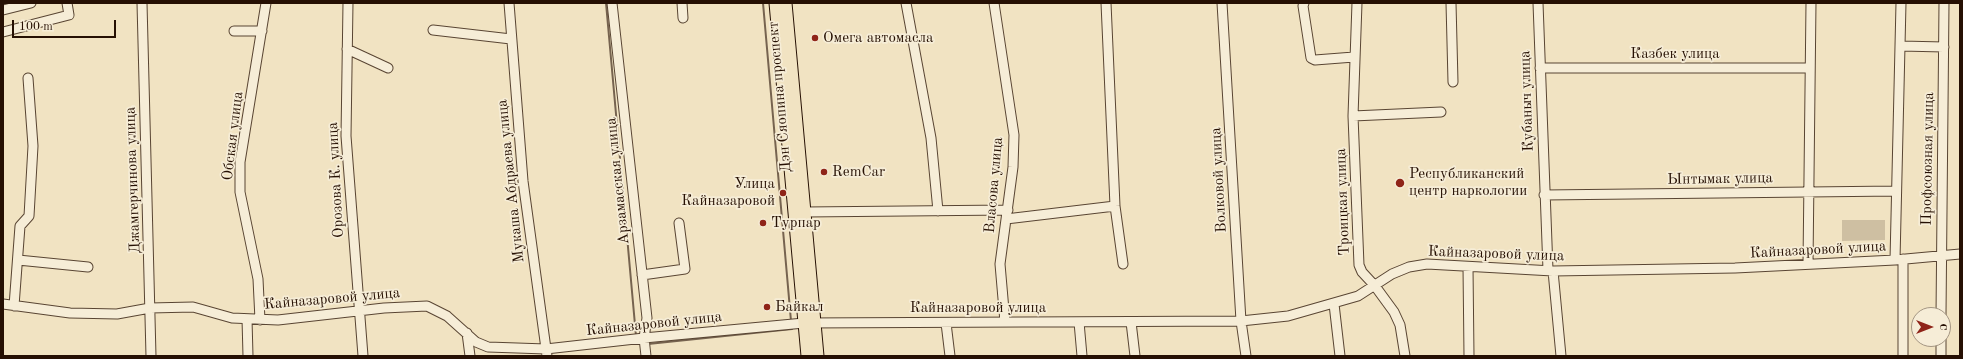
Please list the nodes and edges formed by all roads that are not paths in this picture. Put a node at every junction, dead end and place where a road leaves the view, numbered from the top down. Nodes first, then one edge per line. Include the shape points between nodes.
1 (31, 3) edge
2 (67, 3) edge
3 (142, 3) edge
4 (266, 3) edge
5 (348, 3) edge
6 (509, 3) edge
7 (612, 3) edge
8 (682, 3) edge
9 (775, 3) edge
10 (786, 3) edge
11 (906, 3) edge
12 (994, 3) edge
13 (1106, 3) edge
14 (1222, 3) edge
15 (1304, 3) edge
16 (1357, 3) edge
17 (1452, 3) edge
18 (1538, 3) edge
19 (1811, 3) edge
20 (1901, 3) edge
21 (1944, 3) edge
22 (3, 10) edge
23 (683, 18) dead end
24 (433, 30) dead end
25 (234, 31) dead end
26 (262, 31) junction
27 (3, 32) edge
28 (511, 39) junction
29 (1901, 46) junction
30 (1944, 47) junction
31 (347, 49) junction
32 (1354, 57) junction
33 (388, 68) dead end
34 (1540, 68) junction
35 (1809, 68) junction
36 (28, 78) dead end
37 (1453, 82) dead end
38 (1441, 112) dead end
39 (1353, 116) junction
40 (798, 125) junction
41 (786, 126) junction
42 (1896, 190) junction
43 (1809, 192) junction
44 (1544, 194) junction
45 (1115, 206) junction
46 (938, 211) junction
47 (805, 212) junction
48 (1007, 215) junction
49 (679, 223) dead end
50 (1960, 254) edge
51 (1941, 256) junction
52 (18, 260) junction
53 (1899, 260) junction
54 (1123, 264) dead end
55 (1808, 264) junction
56 (1468, 266) junction
57 (88, 267) dead end
58 (1550, 270) junction
59 (642, 275) junction
60 (1375, 286) junction
61 (3, 304) edge
62 (1334, 304) junction
63 (14, 306) junction
64 (1941, 307) edge
65 (150, 308) junction
66 (358, 311) junction
67 (247, 319) junction
68 (260, 320) junction
69 (1241, 321) junction
70 (1005, 322) junction
71 (1079, 322) junction
72 (1131, 322) junction
73 (809, 323) junction
74 (946, 323) junction
75 (467, 333) junction
76 (644, 338) junction
77 (546, 353) edge
78 (151, 356) edge
79 (248, 356) edge
80 (363, 356) edge
81 (470, 356) edge
82 (646, 356) edge
83 (807, 356) edge
84 (818, 356) edge
85 (950, 356) edge
86 (1082, 356) edge
87 (1135, 356) edge
88 (1246, 356) edge
89 (1340, 356) edge
90 (1404, 356) edge
91 (1469, 356) edge
92 (1561, 356) edge
93 (1903, 356) edge

1 - 22 street
2 - 27 street via 70,15
3 - 65 street, Джамгерчинова улица
4 - 26 street, Обская улица
5 - 31 street, Орозова К. улица
6 - 28 street, Мукаша Абдраева улица
7 - 59 street, Арзамасская улица
8 - 23 street
9 - 41 main road, Дэн Сяопина проспект
10 - 40 main road, Дэн Сяопина проспект
11 - 46 street via 931,138
12 - 48 street, Власова улица via 1014,135
13 - 45 street
14 - 69 street, Волковой улица
15 - 32 street via 1311,58 1315,60
16 - 32 street, Троицкая улица
17 - 37 street
18 - 34 street, Кубаныч улица
19 - 35 street
20 - 29 street, Профсоюзная улица
21 - 30 street, Профсоюзная улица
24 - 28 street
25 - 26 street
26 - 68 street, Обская улица via 240,162 240,192 258,279
28 - 77 street, Мукаша Абдраева улица via 523,181
29 - 30 street
29 - 42 street, Профсоюзная улица
30 - 51 street, Профсоюзная улица
31 - 33 street
31 - 66 street, Орозова К. улица via 346,136
32 - 39 street, Троицкая улица
34 - 35 street, Казбек улица
34 - 44 street, Кубаныч улица
35 - 43 street
36 - 52 street via 32,146 29,216 20,226
38 - 39 street
39 - 60 street, Троицкая улица via 1359,265
40 - 41 main road
40 - 47 main road, Дэн Сяопина проспект
41 - 73 main road, Дэн Сяопина проспект
42 - 43 street, Ынтымак улица
42 - 53 street, Профсоюзная улица
43 - 44 street, Ынтымак улица
43 - 55 street
44 - 58 street, Кубаныч улица
45 - 48 street
45 - 54 street
46 - 47 street
46 - 48 street
47 - 73 main road, Дэн Сяопина проспект
48 - 70 street, Власова улица via 1000,264
49 - 59 street via 685,269
50 - 51 street, Кайназаровой улица
51 - 53 street, Кайназаровой улица
51 - 64 street, Профсоюзная улица
52 - 57 street
52 - 63 street
53 - 55 street, Кайназаровой улица
53 - 93 street, Профсоюзная улица
55 - 58 street, Кайназаровой улица via 1735,268
56 - 58 street, Кайназаровой улица
56 - 60 street, Кайназаровой улица via 1427,264 1409,267 1392,274
56 - 91 street
58 - 92 street, Кубаныч улица
59 - 76 street, Арзамасская улица via 647,318
60 - 62 street, Кайназаровой улица via 1358,296
60 - 90 street, Троицкая улица via 1400,325
61 - 63 street, Кайназаровой улица
62 - 69 street, Кайназаровой улица via 1288,316
62 - 89 street
63 - 65 street, Кайназаровой улица via 70,313 109,314
65 - 67 street, Кайназаровой улица via 193,307 232,318
65 - 78 street, Джамгерчинова улица
66 - 68 street, Кайназаровой улица
66 - 75 street, Кайназаровой улица via 427,306 447,316
66 - 80 street, Орозова К. улица
67 - 68 street, Кайназаровой улица
67 - 79 street
69 - 72 street, Кайназаровой улица
69 - 88 street, Волковой улица
70 - 71 street, Кайназаровой улица
70 - 74 street, Кайназаровой улица
71 - 72 street, Кайназаровой улица
71 - 86 street
72 - 87 street
73 - 74 street, Кайназаровой улица
73 - 76 street, Кайназаровой улица
73 - 83 main road, Дэн Сяопина проспект
73 - 84 main road, Дэн Сяопина проспект
74 - 85 street
75 - 77 street, Кайназаровой улица via 476,342 488,347
75 - 81 street
76 - 77 street, Кайназаровой улица
76 - 82 street, Арзамасская улица

